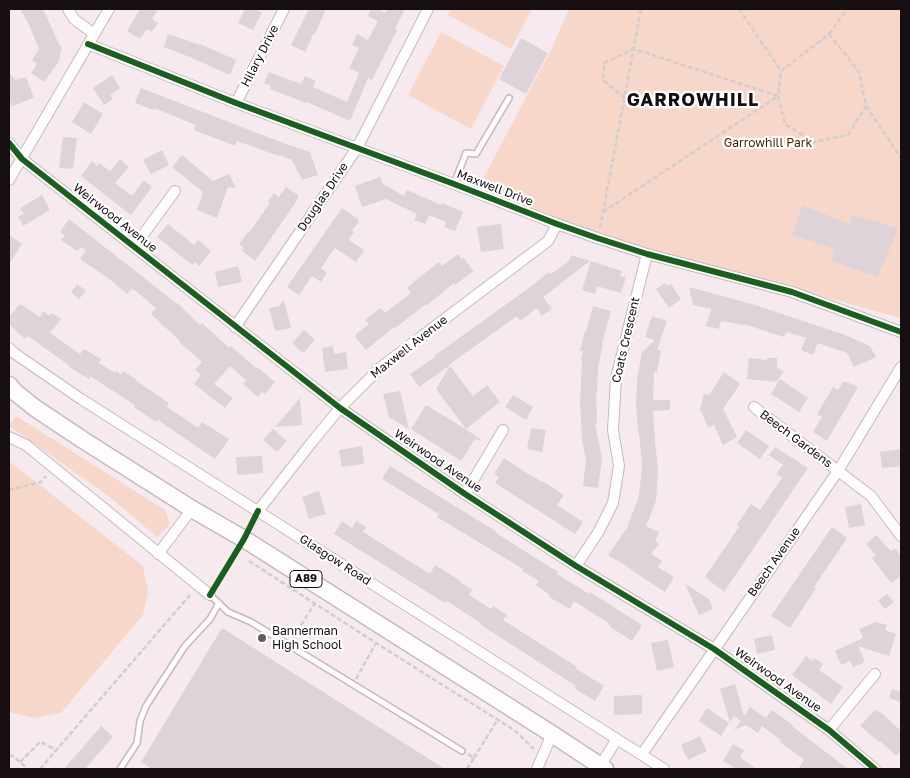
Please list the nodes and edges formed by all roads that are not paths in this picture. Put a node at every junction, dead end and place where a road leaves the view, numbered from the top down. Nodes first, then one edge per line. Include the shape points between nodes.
1 (68, 9) edge
2 (109, 9) edge
3 (284, 9) edge
4 (428, 9) edge
5 (94, 34) junction
6 (88, 44) junction
7 (509, 98) dead end
8 (236, 103) junction
9 (9, 143) edge
10 (356, 148) junction
11 (22, 159) junction
12 (9, 180) edge
13 (454, 184) junction
14 (175, 191) dead end
15 (557, 224) junction
16 (134, 247) junction
17 (647, 254) junction
18 (235, 327) junction
19 (901, 332) edge
20 (9, 348) edge
21 (901, 367) edge
22 (11, 392) edge
23 (754, 407) dead end
24 (340, 408) junction
25 (503, 430) dead end
26 (9, 437) edge
27 (838, 471) junction
28 (465, 494) junction
29 (192, 509) junction
30 (258, 511) junction
31 (901, 536) edge
32 (158, 554) junction
33 (576, 566) junction
34 (210, 595) joint
35 (219, 604) junction
36 (714, 649) junction
37 (875, 674) dead end
38 (829, 730) junction
39 (552, 734) junction
40 (617, 739) junction
41 (462, 750) road end
42 (642, 754) junction
43 (603, 768) edge
44 (120, 769) edge
45 (537, 769) edge
46 (664, 769) edge
47 (875, 769) edge

1 - 5 street via 74,19
2 - 5 street
3 - 8 street, Hilary Drive
4 - 10 street, Douglas Drive
5 - 6 street
6 - 8 street, Maxwell Drive
6 - 11 street
7 - 13 lane via 476,154 466,153
8 - 10 street, Maxwell Drive
9 - 11 street, Weirwood Avenue
10 - 13 street, Maxwell Drive
10 - 18 street, Douglas Drive
11 - 12 street
11 - 16 street, Weirwood Avenue
13 - 15 street, Maxwell Drive
14 - 16 street
15 - 17 street, Maxwell Drive
15 - 24 street, Maxwell Avenue via 548,241 381,367
16 - 18 street, Weirwood Avenue
17 - 19 street, Maxwell Drive via 792,292
17 - 33 street, Coats Crescent via 616,378 613,430 618,466 613,503
18 - 24 street, Weirwood Avenue
20 - 30 street, Glasgow Road via 81,399
21 - 27 street, Beech Avenue
22 - 29 main road, A89
23 - 27 street, Beech Gardens
24 - 28 street, Weirwood Avenue
24 - 30 street, Maxwell Avenue
25 - 28 street
26 - 32 street via 26,446
27 - 31 street, Beech Gardens via 871,496
27 - 36 street, Beech Avenue
28 - 33 street, Weirwood Avenue
29 - 32 street
29 - 39 main road, A89
30 - 40 street, Glasgow Road
32 - 34 street
33 - 36 street, Weirwood Avenue
34 - 35 lane
35 - 41 lane
35 - 44 lane via 185,646 146,706 136,743
36 - 38 street, Weirwood Avenue
36 - 42 street, Beech Avenue
37 - 38 street
38 - 47 street, Weirwood Avenue
39 - 43 main road, A89
39 - 45 street
40 - 42 street, Glasgow Road
40 - 43 street
42 - 46 street, Glasgow Road

